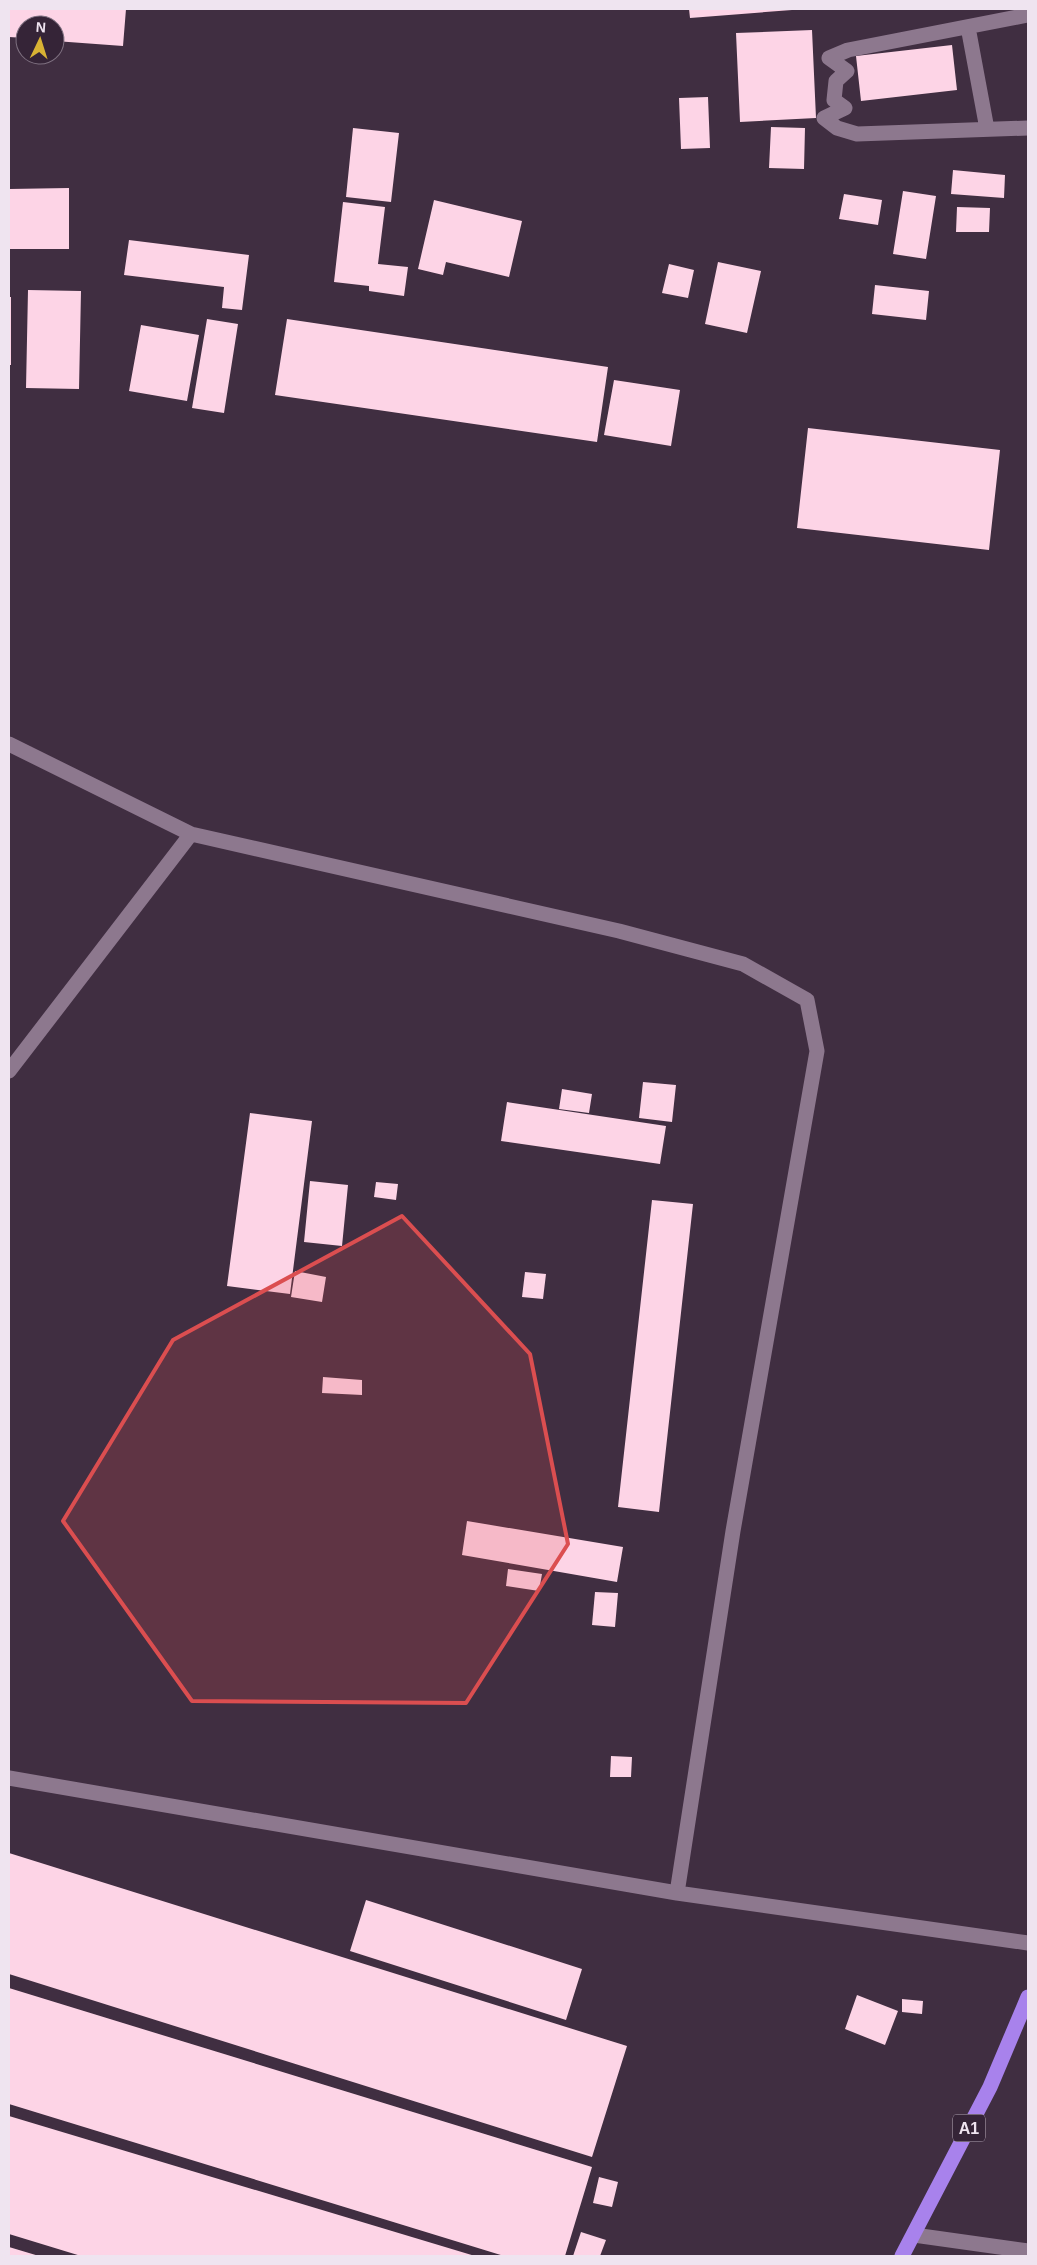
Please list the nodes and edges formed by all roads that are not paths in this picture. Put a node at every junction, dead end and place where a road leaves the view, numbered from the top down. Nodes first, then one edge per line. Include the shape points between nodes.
1 (1028, 15) edge
2 (968, 27) junction
3 (1028, 128) edge
4 (987, 129) junction
5 (9, 744) edge
6 (191, 834) junction
7 (9, 1071) edge
8 (9, 1778) edge
9 (677, 1894) junction
10 (1028, 1943) edge
11 (1028, 1997) edge
12 (914, 2235) junction
13 (1028, 2251) edge
14 (902, 2256) edge

1 - 2 street
2 - 4 street
2 - 4 street via 848,50 829,58 847,71 836,81 834,100 845,108 824,118 838,128 857,134
3 - 4 street
5 - 6 street
6 - 7 street
6 - 9 street via 619,931 733,961 807,1000 817,1051 733,1530
8 - 9 street
9 - 10 street
11 - 12 highway, A1 via 990,2087
12 - 13 street
12 - 14 highway, A1

